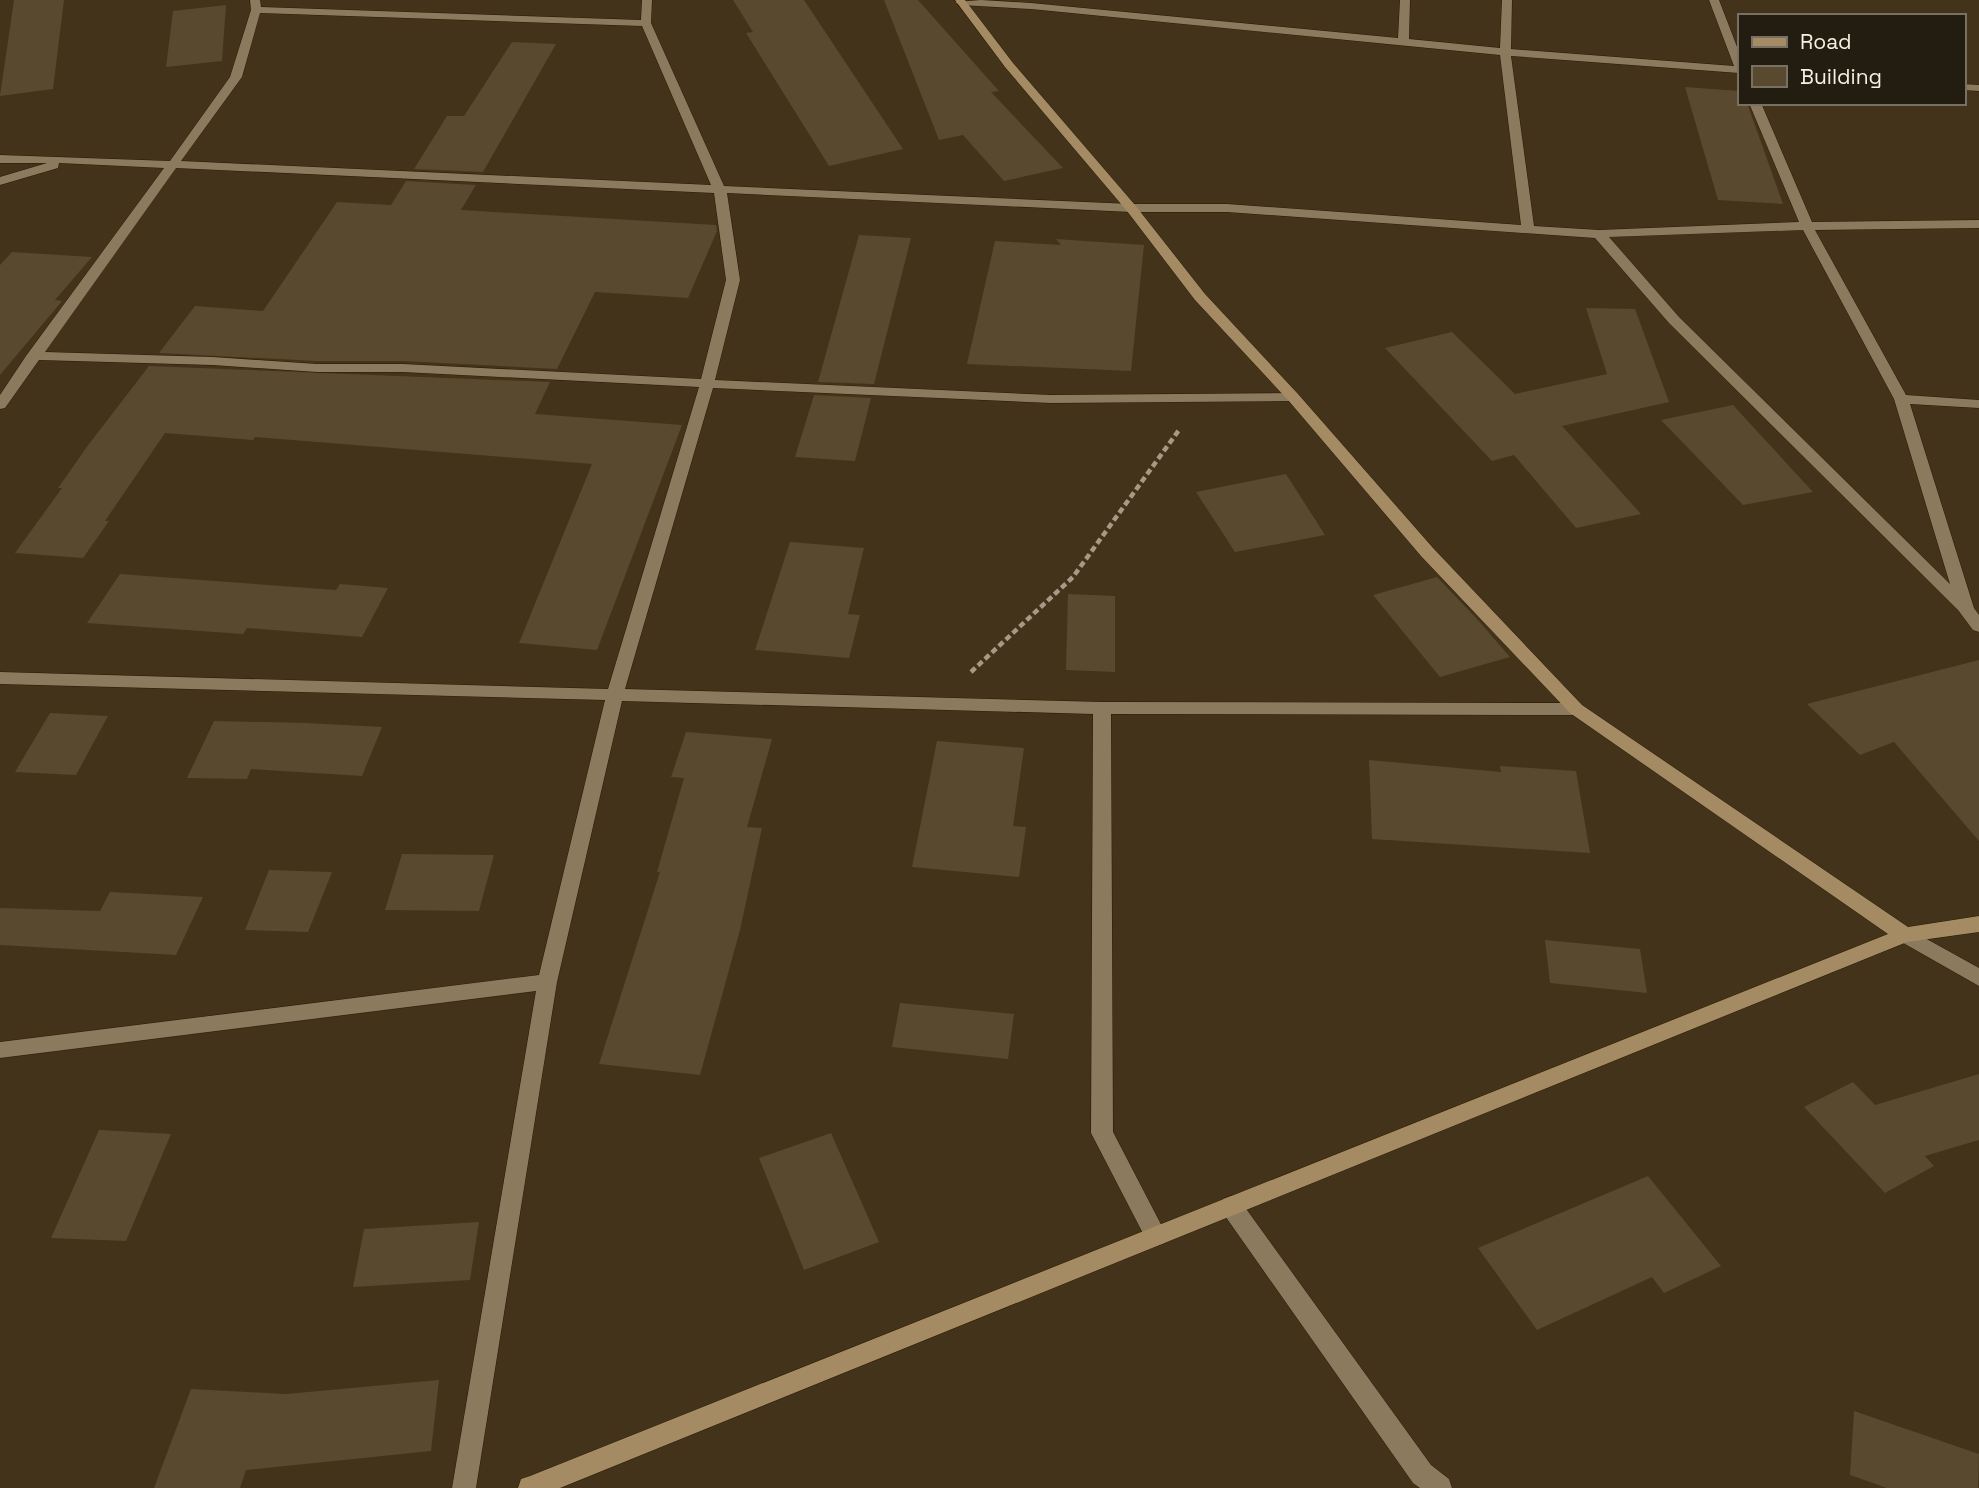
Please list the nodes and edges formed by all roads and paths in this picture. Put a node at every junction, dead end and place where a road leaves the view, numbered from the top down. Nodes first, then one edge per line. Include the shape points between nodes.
1 (647, 0) edge
2 (1405, 0) edge
3 (1507, 0) edge
4 (1714, 0) edge
5 (960, 1) edge
6 (255, 5) edge
7 (646, 23) junction
8 (1403, 42) junction
9 (1505, 52) junction
10 (1738, 65) edge
11 (1738, 68) edge
12 (1756, 105) edge
13 (0, 159) edge
14 (72, 160) junction
15 (171, 165) junction
16 (0, 181) edge
17 (720, 191) junction
18 (1131, 208) junction
19 (1979, 224) edge
20 (1807, 226) junction
21 (1528, 227) junction
22 (1599, 234) junction
23 (33, 356) junction
24 (706, 383) junction
25 (1204, 396) junction
26 (1293, 397) junction
27 (1901, 399) junction
28 (1979, 404) edge
29 (0, 405) edge
30 (1973, 610) edge
31 (1979, 626) edge
32 (0, 678) edge
33 (615, 695) junction
34 (937, 703) junction
35 (1102, 708) junction
36 (1576, 709) junction
37 (1979, 923) edge
38 (1905, 935) junction
39 (1979, 978) edge
40 (547, 982) junction
41 (0, 1050) edge
42 (1231, 1206) junction
43 (1156, 1236) junction
44 (464, 1488) edge
45 (530, 1488) edge
46 (1440, 1488) edge

1 - 7 street
2 - 8 street
3 - 9 street
4 - 10 street
5 - 8 street
5 - 18 street
6 - 7 street
6 - 15 street via 236,77
7 - 17 street
8 - 9 street
9 - 11 street
9 - 21 street
12 - 20 street
13 - 14 street
14 - 15 street
14 - 16 street
15 - 17 street
15 - 23 street
17 - 18 street
17 - 24 street via 733,280
18 - 21 street via 1227,208
18 - 26 street via 1200,297
19 - 20 street
20 - 22 street
20 - 27 street
21 - 22 street
22 - 30 street via 1674,320
23 - 24 street
23 - 29 street
24 - 25 street via 1051,399
24 - 33 street
25 - 26 street
25 - 34 path via 1073,577
26 - 36 street via 1427,552
27 - 28 street
27 - 30 street
30 - 31 street
32 - 33 street
33 - 34 street
33 - 40 street
34 - 35 street
35 - 36 street
35 - 43 street via 1102,1133
36 - 38 street
37 - 38 street
38 - 39 street
38 - 42 street
40 - 41 street
40 - 44 street
42 - 43 street
42 - 46 street via 1422,1475
43 - 45 street

